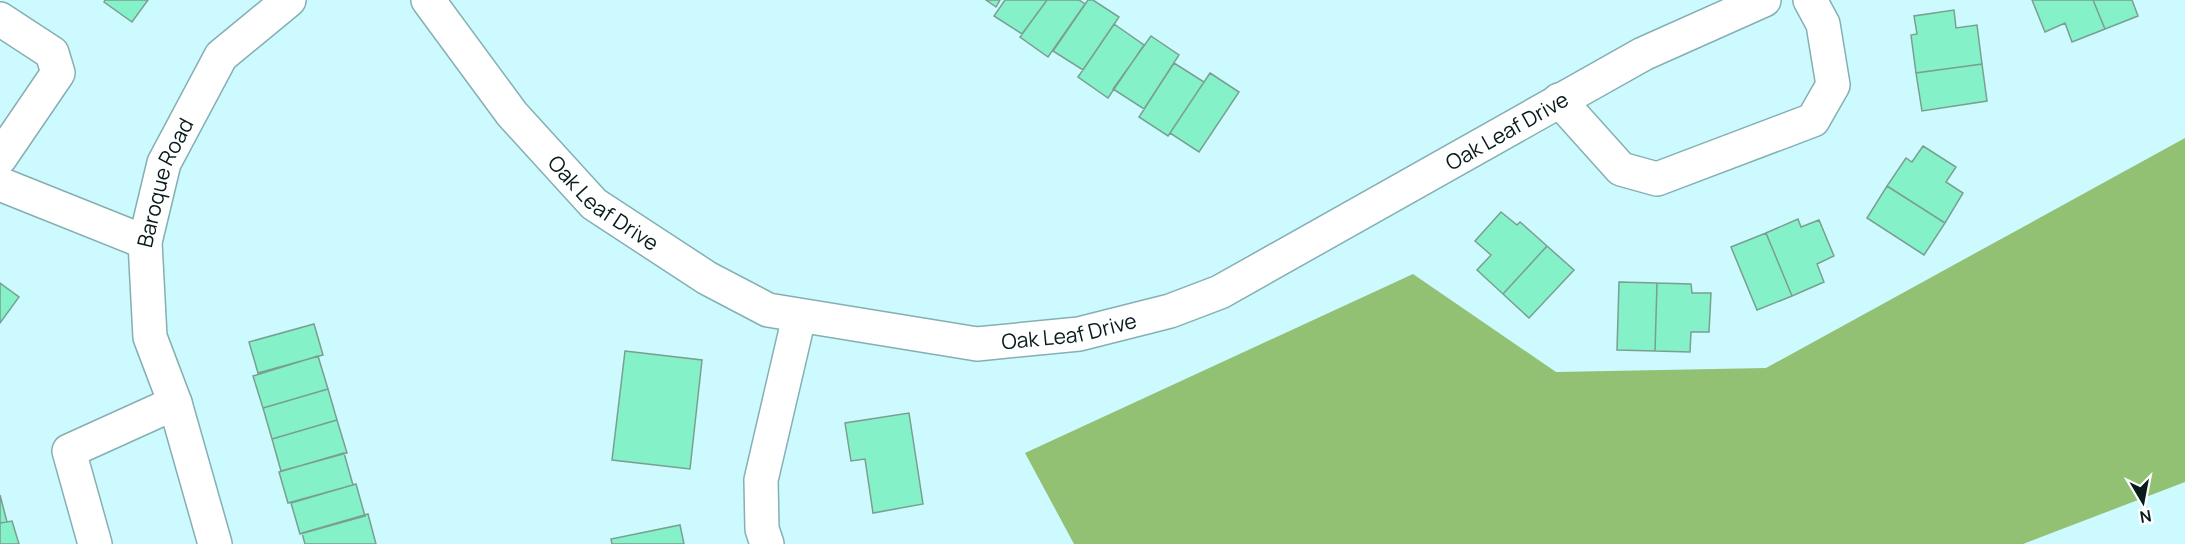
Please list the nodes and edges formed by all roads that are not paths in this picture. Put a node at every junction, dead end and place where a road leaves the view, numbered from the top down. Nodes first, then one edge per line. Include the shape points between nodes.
1 (289, 0) edge
2 (428, 0) edge
3 (1764, 0) edge
4 (1810, 0) edge
5 (0, 19) edge
6 (1559, 100) junction
7 (0, 158) edge
8 (0, 184) edge
9 (145, 243) junction
10 (798, 317) junction
11 (175, 403) junction
12 (95, 544) edge
13 (215, 544) edge
14 (766, 544) edge

1 - 9 street, Baroque Road via 220,56 164,163
2 - 10 street, Oak Leaf Drive via 512,114 594,204 707,278 768,310
3 - 6 street, Oak Leaf Drive via 1643,54
4 - 6 street via 1823,24 1833,85 1813,120 1657,179 1621,169
5 - 7 street via 52,53 58,73
6 - 10 street, Oak Leaf Drive via 1220,292 1170,311 1079,334 977,344
8 - 9 street
9 - 11 street, Baroque Road via 150,337
10 - 14 street via 761,480
11 - 12 street via 69,451
11 - 13 street, Baroque Road

